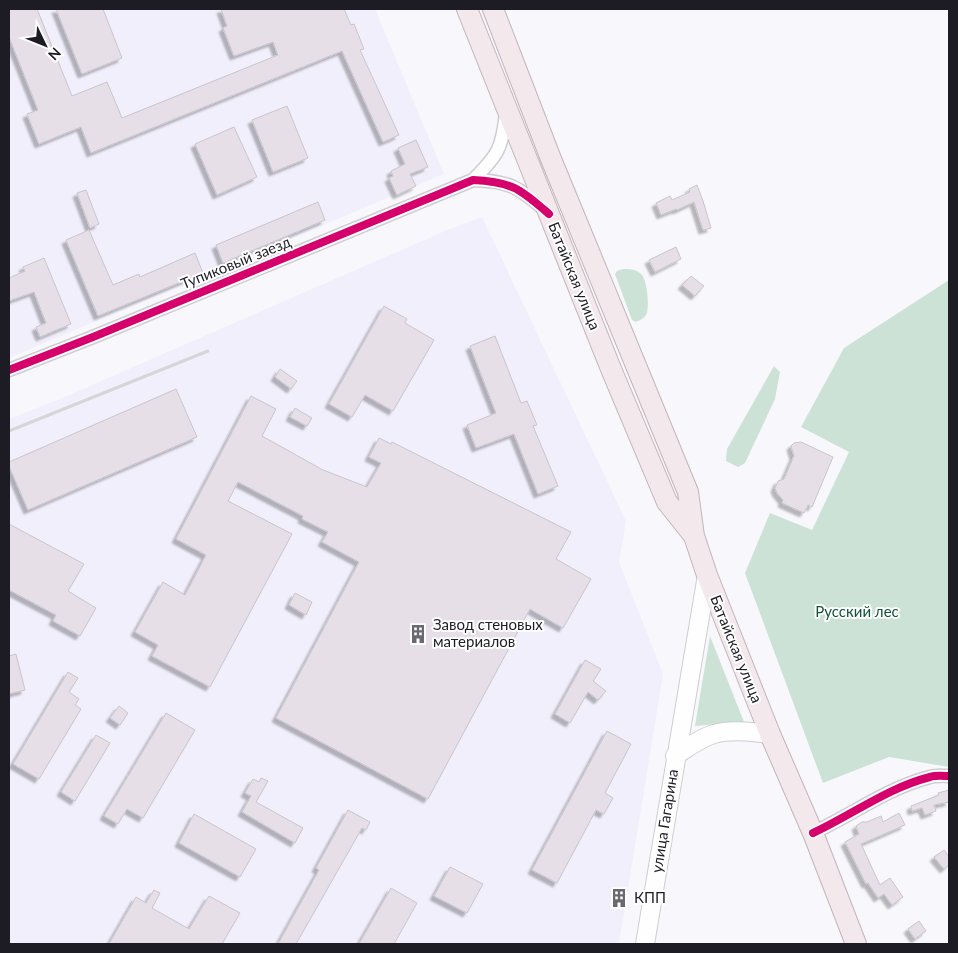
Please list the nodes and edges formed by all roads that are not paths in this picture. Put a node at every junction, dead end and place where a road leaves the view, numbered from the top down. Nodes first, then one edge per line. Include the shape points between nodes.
1 (467, 9) edge
2 (493, 9) edge
3 (506, 108) junction
4 (474, 180) junction
5 (549, 214) junction
6 (9, 370) edge
7 (694, 536) junction
8 (707, 575) junction
9 (770, 734) junction
10 (676, 756) junction
11 (949, 776) edge
12 (813, 833) junction
13 (645, 944) edge
14 (856, 944) edge

1 - 3 highway, Батайская улица
2 - 7 highway, Батайская улица via 688,492
3 - 4 street via 500,148
3 - 5 highway, Батайская улица
4 - 5 street via 507,184 520,190
4 - 6 street, Тупиковый заезд
5 - 7 highway, Батайская улица via 667,502
7 - 8 highway, Батайская улица
8 - 9 highway, Батайская улица
8 - 10 main road, улица Гагарина
9 - 10 main road, улица Гагарина via 714,734
9 - 12 highway, Батайская улица
10 - 13 main road, улица Гагарина
11 - 12 street via 931,776 878,797
12 - 14 highway

